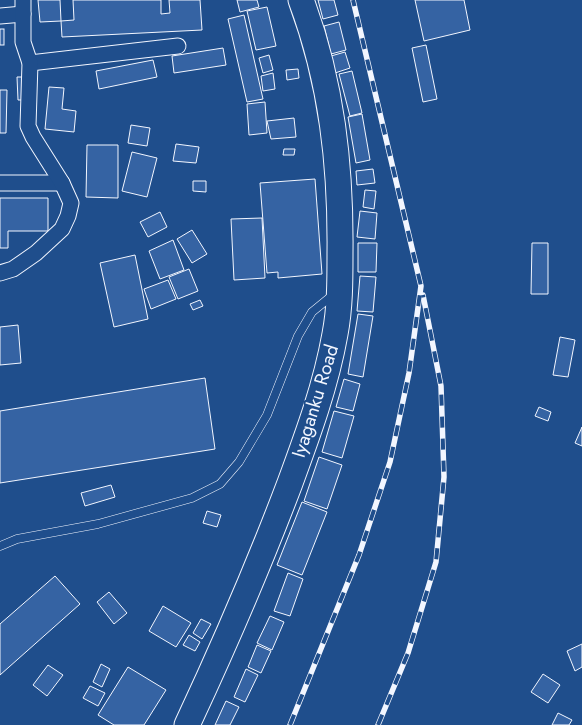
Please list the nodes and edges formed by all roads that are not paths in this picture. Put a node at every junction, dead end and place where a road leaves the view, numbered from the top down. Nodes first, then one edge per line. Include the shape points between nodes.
1 (301, 0) edge
2 (23, 7) edge
3 (0, 16) edge
4 (178, 46) dead end
5 (30, 63) junction
6 (0, 183) edge
7 (62, 183) junction
8 (0, 273) edge
9 (340, 289) junction
10 (0, 546) edge
11 (187, 725) edge

1 - 9 highway, Iyaganku Road via 329,97 334,129
2 - 3 street
2 - 5 street via 23,42
4 - 5 street
5 - 7 street via 28,126
6 - 7 street
7 - 8 street via 71,203 62,229 36,253 13,269
9 - 10 lane via 312,312 298,336 267,415 240,462 220,484 192,498
9 - 11 highway, Iyaganku Road via 328,369 304,443 268,542

